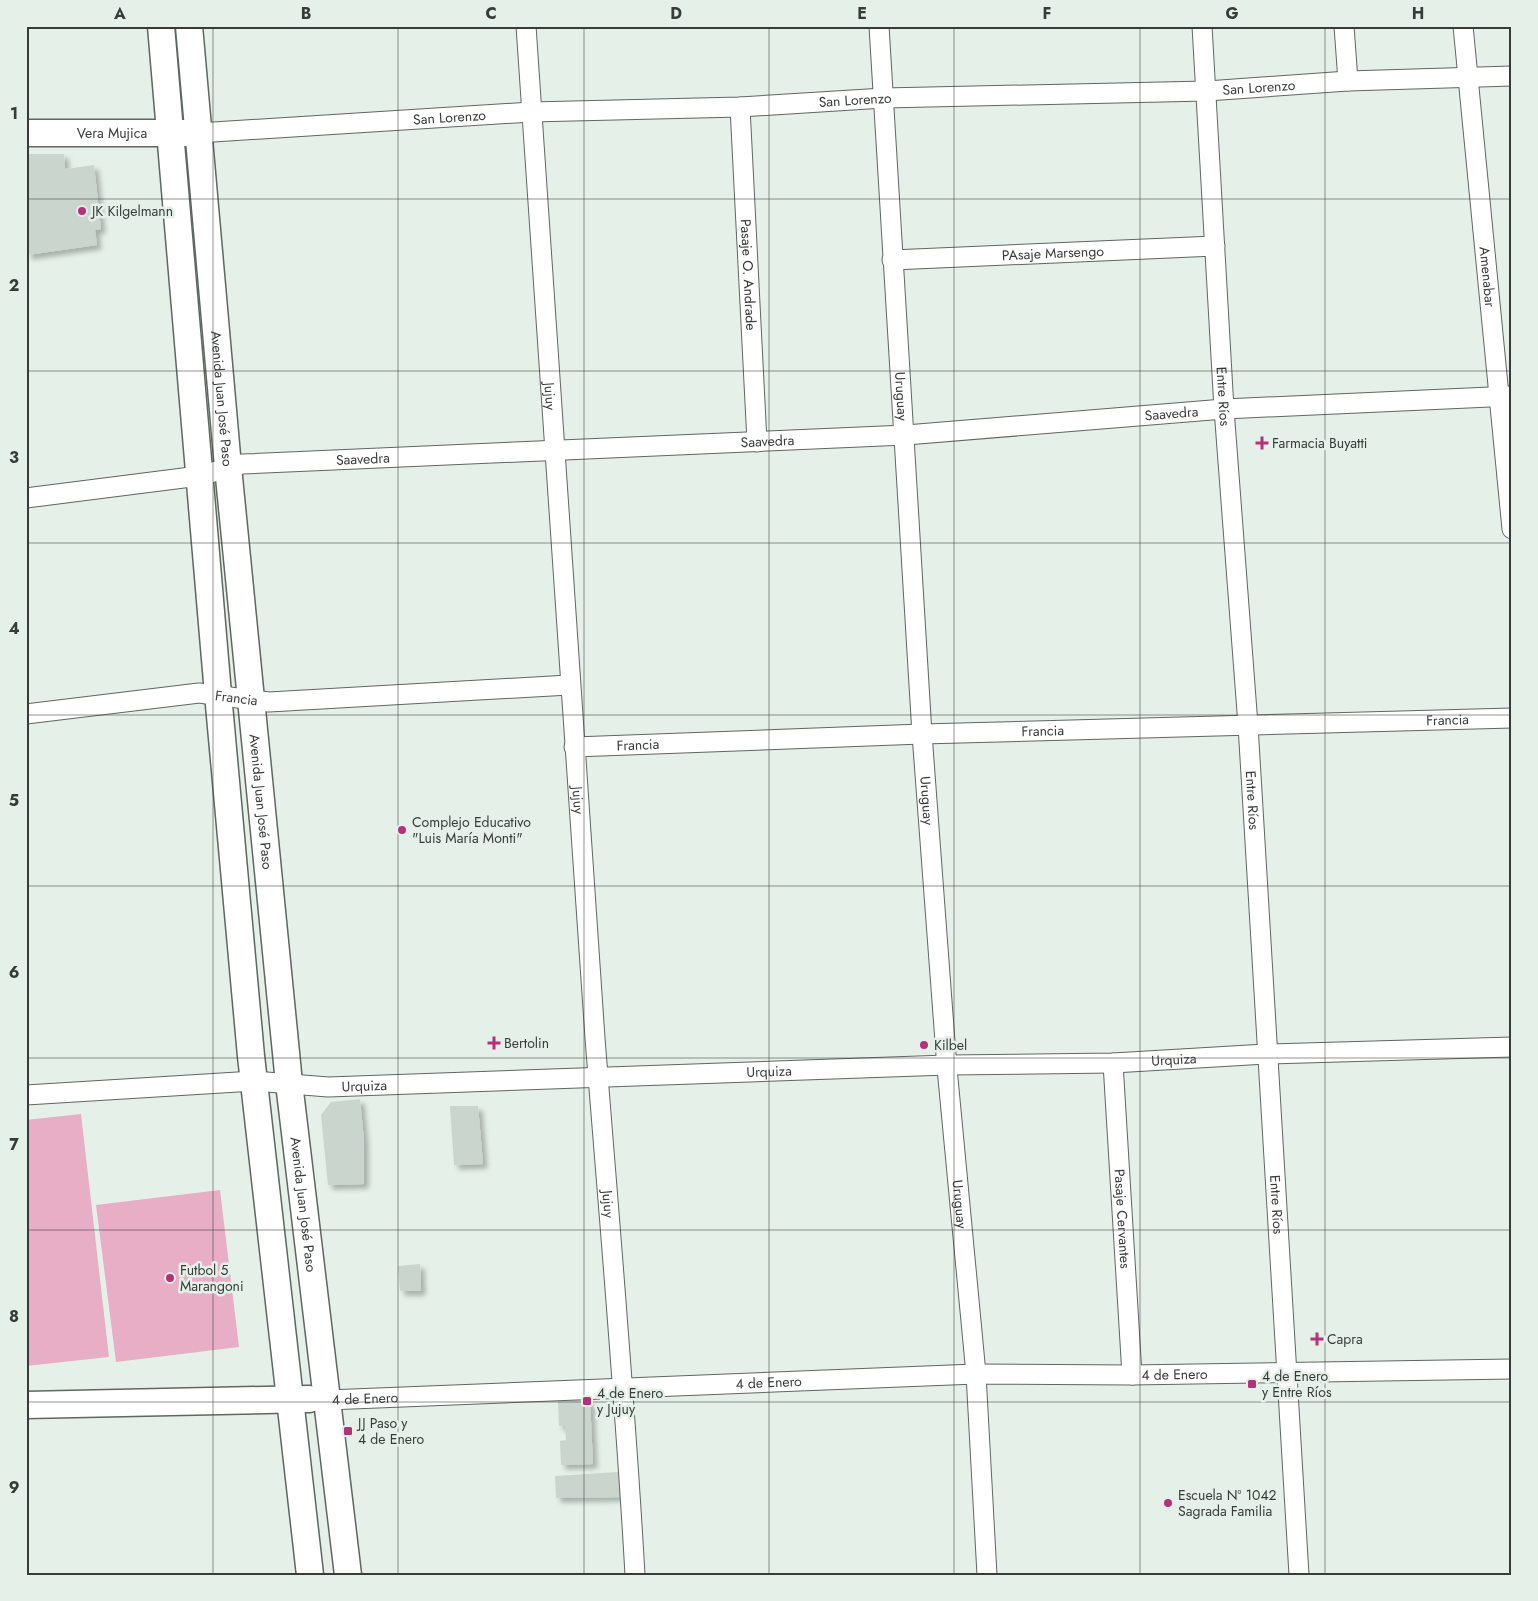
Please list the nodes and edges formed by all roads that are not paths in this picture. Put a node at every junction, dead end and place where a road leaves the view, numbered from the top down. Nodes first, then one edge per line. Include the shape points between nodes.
1 (161, 26) edge
2 (189, 26) edge
3 (526, 26) edge
4 (879, 26) edge
5 (1202, 26) edge
6 (1344, 26) edge
7 (1463, 26) edge
8 (1512, 76) edge
9 (1467, 78) junction
10 (1348, 81) junction
11 (1208, 90) junction
12 (884, 98) junction
13 (740, 107) junction
14 (531, 112) junction
15 (26, 133) edge
16 (170, 133) junction
17 (198, 133) junction
18 (1215, 246) junction
19 (892, 260) junction
20 (1506, 396) edge
21 (1224, 410) junction
22 (906, 435) junction
23 (757, 442) junction
24 (552, 450) junction
25 (228, 467) junction
26 (199, 476) junction
27 (26, 498) edge
28 (1512, 529) edge
29 (569, 686) junction
30 (218, 694) junction
31 (250, 699) junction
32 (26, 714) edge
33 (1512, 718) edge
34 (1248, 725) junction
35 (922, 734) junction
36 (574, 747) junction
37 (1512, 1046) edge
38 (1266, 1054) junction
39 (1112, 1063) junction
40 (947, 1065) junction
41 (598, 1077) junction
42 (254, 1081) junction
43 (289, 1083) junction
44 (26, 1095) edge
45 (1512, 1369) edge
46 (1286, 1373) junction
47 (976, 1374) junction
48 (1132, 1375) junction
49 (624, 1386) junction
50 (290, 1399) junction
51 (327, 1400) junction
52 (26, 1405) edge
53 (310, 1575) edge
54 (348, 1575) edge
55 (635, 1575) edge
56 (987, 1575) edge
57 (1299, 1575) edge

1 - 16 main road, Avenida Juan José Paso
2 - 17 main road, Avenida Juan José Paso
3 - 14 street, Jujuy
4 - 12 street, Uruguay
5 - 11 street, Entre Ríos
6 - 10 street
7 - 9 street, Amenabar
8 - 9 street, San Lorenzo
9 - 10 street, San Lorenzo
9 - 20 street, Amenabar
10 - 11 street, San Lorenzo
11 - 12 street, San Lorenzo
11 - 18 street, Entre Ríos
12 - 13 street, San Lorenzo
12 - 19 street, Uruguay
13 - 14 street, San Lorenzo
13 - 23 street, Pasaje O. Andrade
14 - 17 street, San Lorenzo
14 - 24 street, Jujuy
15 - 16 main road, Vera Mujica
16 - 17 main road, Vera Mujica
16 - 26 main road, Avenida Juan José Paso
17 - 25 main road, Avenida Juan José Paso
18 - 19 street, PAsaje Marsengo
18 - 21 street, Entre Ríos
19 - 22 street, Uruguay
20 - 21 street, Saavedra
20 - 28 street, Amenabar
21 - 22 street, Saavedra
21 - 34 street, Entre Ríos
22 - 23 street, Saavedra
22 - 35 street, Uruguay
23 - 24 street, Saavedra
24 - 25 street, Saavedra
24 - 29 street, Jujuy
25 - 26 street, Saavedra
25 - 31 main road, Avenida Juan José Paso
26 - 27 street, Saavedra
26 - 30 main road, Avenida Juan José Paso
29 - 31 street, Francia via 269,702
29 - 36 street, Jujuy
30 - 31 street, Francia
30 - 32 street, Francia via 199,693
30 - 42 main road, Avenida Juan José Paso
31 - 43 main road, Avenida Juan José Paso
33 - 34 street, Francia
34 - 35 street, Francia
34 - 38 street, Entre Ríos
35 - 36 street, Francia
35 - 40 street, Uruguay
36 - 41 street, Jujuy
37 - 38 street, Urquiza
38 - 39 street, Urquiza
38 - 46 street, Entre Ríos
39 - 40 street, Urquiza
39 - 48 street, Pasaje Cervantes
40 - 41 street, Urquiza
40 - 47 street, Uruguay
41 - 43 street, Urquiza via 328,1087
41 - 49 street, Jujuy
42 - 43 street, Urquiza
42 - 44 street, Urquiza
42 - 50 main road, Avenida Juan José Paso
43 - 51 main road, Avenida Juan José Paso
45 - 46 street, 4 de Enero
46 - 48 street, 4 de Enero
46 - 57 street, Entre Ríos
47 - 48 street, 4 de Enero
47 - 49 street, 4 de Enero
47 - 56 street, Uruguay
49 - 51 street, 4 de Enero
49 - 55 street, Jujuy
50 - 51 main road, 4 de Enero
50 - 52 main road, 4 de Enero
50 - 53 main road, Avenida Juan José Paso
51 - 54 main road, Avenida Juan José Paso

